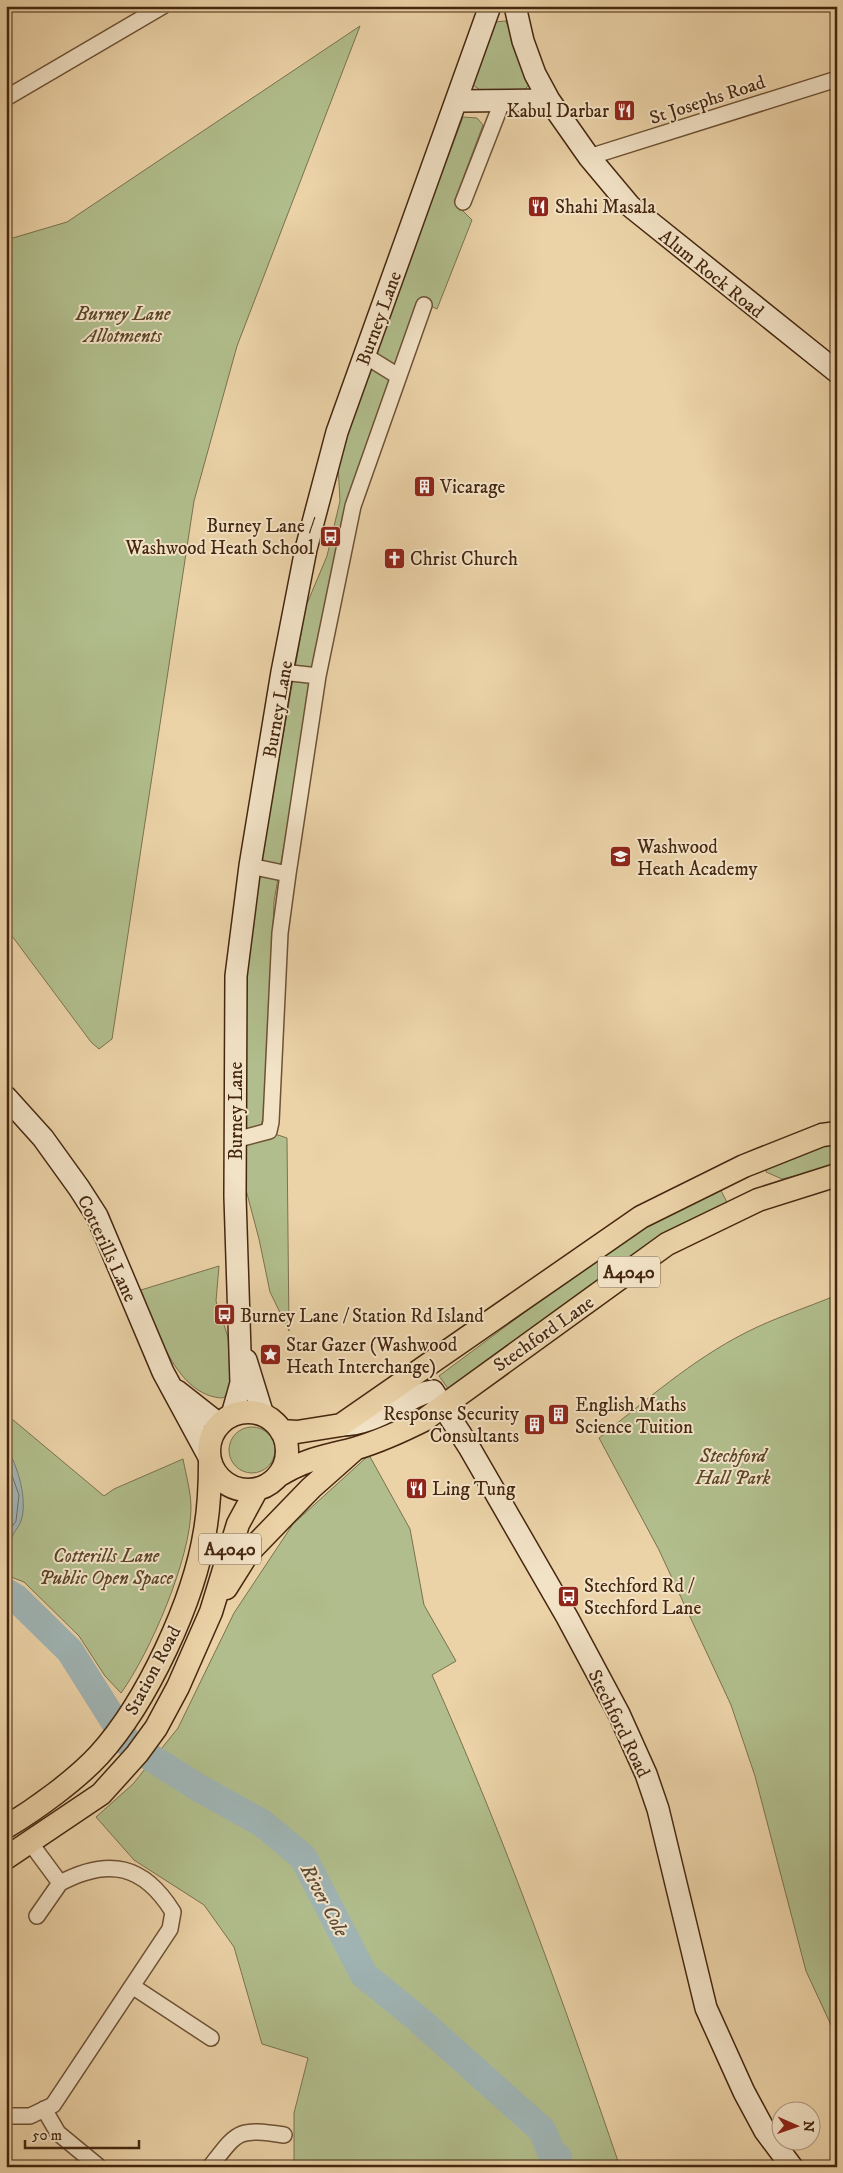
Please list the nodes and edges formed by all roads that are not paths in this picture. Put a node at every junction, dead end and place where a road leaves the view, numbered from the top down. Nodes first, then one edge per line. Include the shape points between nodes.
1 (163, 6) edge
2 (490, 6) edge
3 (515, 6) edge
4 (837, 79) edge
5 (6, 98) edge
6 (549, 100) junction
7 (457, 102) junction
8 (502, 102) junction
9 (589, 157) junction
10 (462, 202) dead end
11 (424, 305) dead end
12 (364, 355) junction
13 (837, 372) edge
14 (398, 376) junction
15 (282, 672) junction
16 (318, 676) junction
17 (250, 866) junction
18 (288, 874) junction
19 (6, 1097) edge
20 (837, 1133) edge
21 (235, 1140) junction
22 (744, 1166) junction
23 (837, 1175) edge
24 (758, 1200) junction
25 (240, 1341) junction
26 (171, 1387) junction
27 (443, 1407) junction
28 (263, 1415) junction
29 (226, 1419) junction
30 (341, 1425) junction
31 (281, 1431) junction
32 (356, 1448) junction
33 (210, 1460) junction
34 (278, 1476) junction
35 (257, 1489) junction
36 (211, 1612) junction
37 (6, 1827) edge
38 (30, 1841) junction
39 (6, 1858) edge
40 (60, 1882) junction
41 (36, 1916) dead end
42 (132, 1986) junction
43 (211, 2038) dead end
44 (44, 2109) junction
45 (6, 2116) edge
46 (284, 2134) dead end
47 (98, 2166) edge
48 (210, 2167) edge
49 (792, 2167) edge

1 - 5 street
2 - 7 street, Burney Lane
3 - 6 street, Alum Rock Road via 535,74
4 - 9 street, St Josephs Road
6 - 8 street
6 - 9 street, Alum Rock Road
7 - 8 street
7 - 12 street, Burney Lane
8 - 10 street
9 - 13 street, Alum Rock Road via 630,206
11 - 14 street
12 - 14 street
12 - 15 street, Burney Lane via 337,432 306,549
14 - 16 street via 353,506
15 - 16 street
15 - 17 street, Burney Lane
16 - 18 street
17 - 18 street
17 - 21 street, Burney Lane via 236,976
18 - 21 street via 280,933 271,1122 269,1131
19 - 26 street, Cotterills Lane via 43,1138 97,1216
20 - 22 main road, Stechford Lane / A4040
21 - 25 street, Burney Lane
22 - 24 main road
22 - 30 main road, Stechford Lane / A4040 via 641,1217
23 - 24 main road, Stechford Lane / A4040
24 - 27 main road, Stechford Lane / A4040 via 667,1244 466,1387
25 - 28 street, Burney Lane
25 - 29 street, Burney Lane via 241,1383
26 - 29 street, Cotterills Lane
26 - 33 street, Cotterills Lane
27 - 30 street, Stechford Road via 431,1391 364,1422
27 - 32 main road, Stechford Lane / A4040 via 402,1432
27 - 49 street, Stechford Road via 562,1609 619,1714 658,1808 706,2008 765,2131
28 - 29 main road via 248,1412
28 - 31 main road
29 - 33 main road via 212,1434
30 - 31 main road, Stechford Lane / A4040 via 298,1432
31 - 34 main road via 287,1450
32 - 34 main road, Stechford Lane / A4040 via 299,1463
32 - 36 main road via 311,1488 248,1554
33 - 35 main road via 219,1478 227,1484
33 - 37 main road, Station Road / A4040 via 205,1532 192,1579 171,1638 133,1711 99,1755 26,1815
34 - 35 main road
35 - 36 main road, A4040 via 238,1524
36 - 38 main road, Station Road / A4040 via 156,1728 101,1794
38 - 39 main road, A4040
38 - 40 street
40 - 41 street
40 - 42 street via 107,1869 130,1870 146,1879 163,1896 173,1912 170,1929
42 - 43 street
42 - 44 street via 53,2105
44 - 45 street via 30,2116
44 - 47 street via 58,2133
46 - 48 street via 252,2130 240,2133

